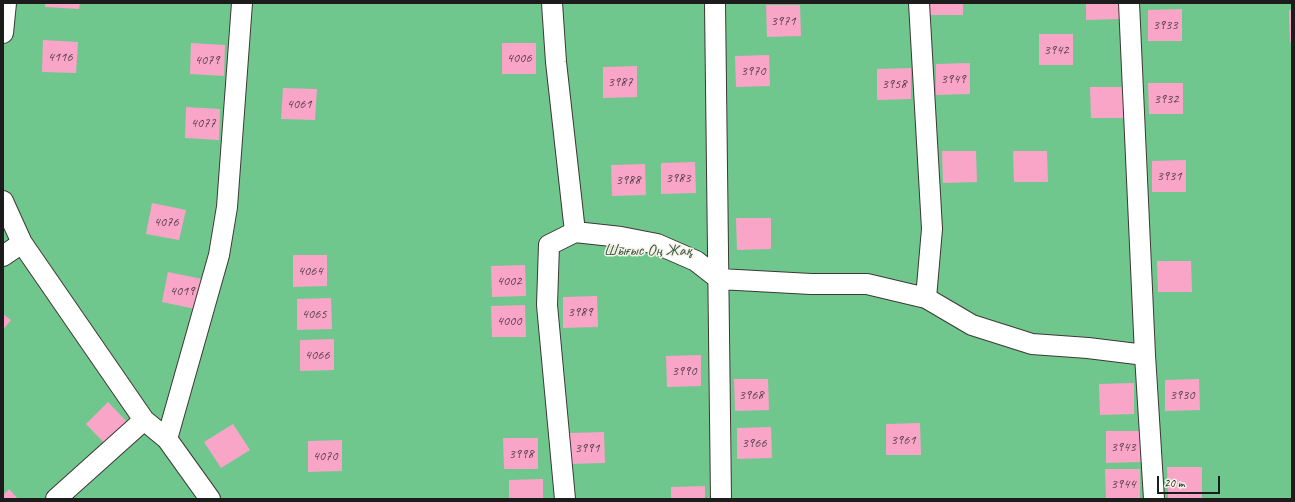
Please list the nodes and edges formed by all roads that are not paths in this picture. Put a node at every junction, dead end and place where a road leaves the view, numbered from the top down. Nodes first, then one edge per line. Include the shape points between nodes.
1 (6, 3) edge
2 (242, 3) edge
3 (552, 3) edge
4 (715, 3) edge
5 (919, 3) edge
6 (1129, 3) edge
7 (3, 33) edge
8 (3, 201) edge
9 (575, 232) junction
10 (22, 243) junction
11 (3, 256) edge
12 (719, 279) junction
13 (926, 298) junction
14 (1145, 355) junction
15 (144, 420) junction
16 (167, 439) junction
17 (56, 499) edge
18 (210, 499) edge
19 (564, 499) edge
20 (721, 499) edge
21 (1154, 499) edge

1 - 7 street
2 - 16 street via 227,207 219,255
3 - 9 street
4 - 12 street
5 - 13 street via 932,229
6 - 14 street
8 - 10 street
9 - 12 street via 658,244 696,261
9 - 19 street via 549,245 548,260 547,304
10 - 11 street
10 - 15 street
12 - 13 street via 867,284
12 - 20 street
13 - 14 street via 972,325 1032,344
14 - 21 street
15 - 16 street
15 - 17 street
16 - 18 street

